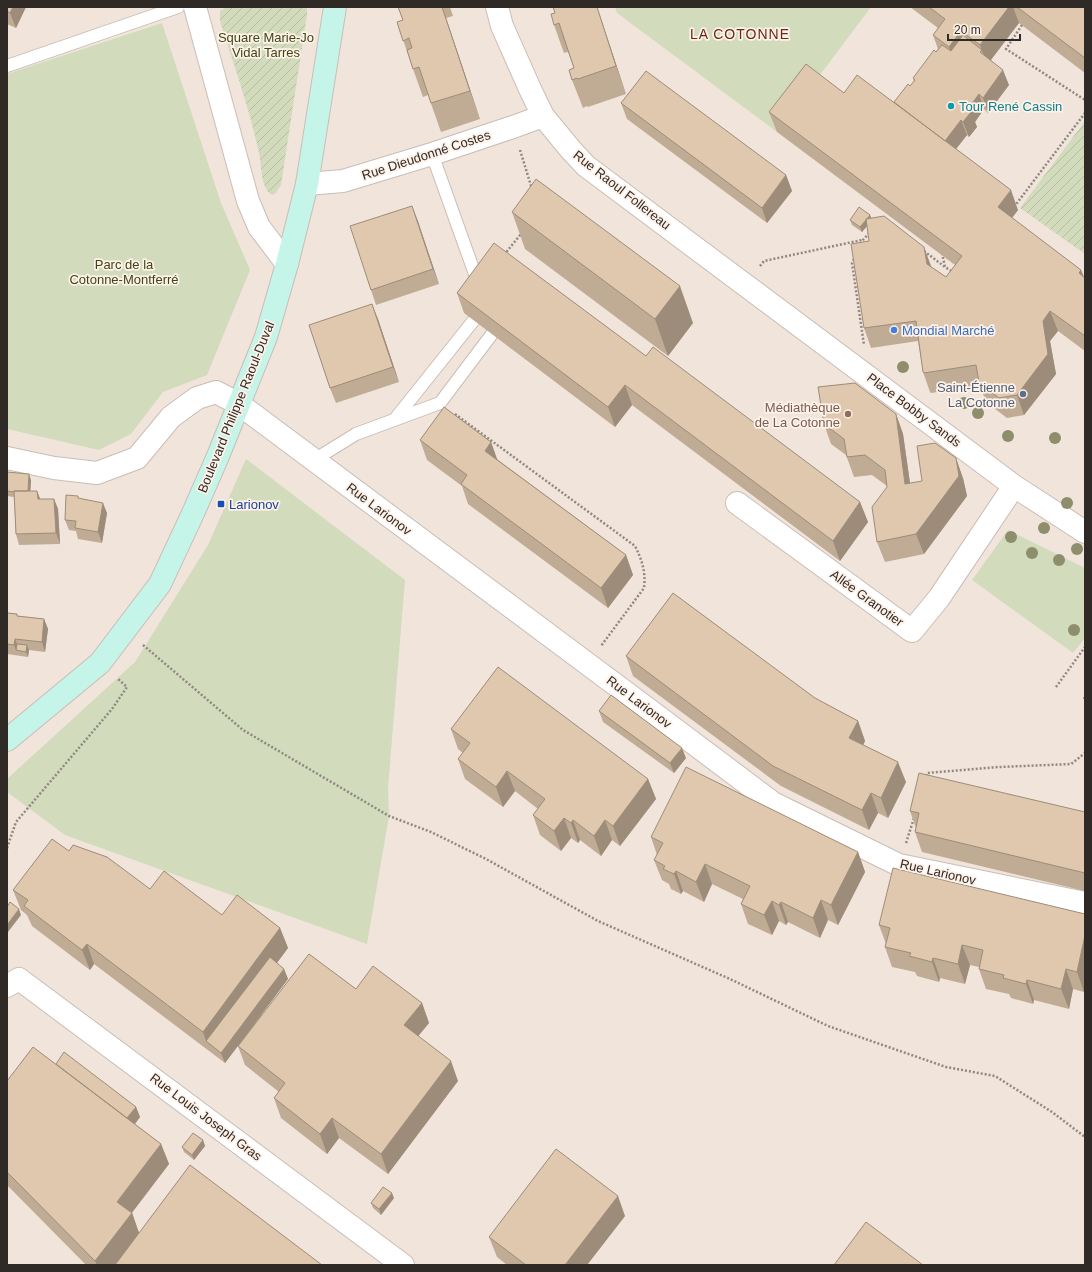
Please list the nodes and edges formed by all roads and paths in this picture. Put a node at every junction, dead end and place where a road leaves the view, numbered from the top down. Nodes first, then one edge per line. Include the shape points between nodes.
1 (178, 7) edge
2 (195, 7) edge
3 (335, 7) edge
4 (497, 7) edge
5 (1022, 25) dead end
6 (7, 66) edge
7 (1085, 100) edge
8 (1085, 113) edge
9 (543, 116) junction
10 (513, 127) junction
11 (432, 154) junction
12 (307, 184) junction
13 (533, 191) edge
14 (1011, 210) edge
15 (526, 229) edge
16 (872, 230) edge
17 (863, 240) junction
18 (860, 246) edge
19 (920, 248) edge
20 (941, 250) edge
21 (855, 258) edge
22 (287, 264) junction
23 (945, 267) junction
24 (955, 274) edge
25 (484, 283) joint
26 (745, 284) junction
27 (474, 320) edge
28 (492, 334) edge
29 (869, 377) junction
30 (440, 403) junction
31 (239, 404) junction
32 (394, 420) junction
33 (7, 458) edge
34 (314, 460) junction
35 (1014, 486) junction
36 (737, 503) dead end
37 (1085, 532) edge
38 (142, 644) dead end
39 (1085, 647) edge
40 (588, 664) junction
41 (114, 676) dead end
42 (1056, 687) dead end
43 (7, 740) edge
44 (1085, 753) edge
45 (925, 780) edge
46 (914, 815) edge
47 (7, 848) edge
48 (900, 865) junction
49 (1085, 903) edge
50 (7, 986) edge
51 (1085, 1137) edge
52 (403, 1265) edge

1 - 6 lane
2 - 22 street via 248,201 259,227
3 - 12 street, Boulevard Philippe Raoul-Duval
4 - 9 street, Rue Raoul Follereau via 502,26
5 - 7 path via 1006,49
8 - 14 path
9 - 10 street, Rue Dieudonné Costes
9 - 26 street, Rue Raoul Follereau via 586,166
10 - 11 street, Rue Dieudonné Costes
10 - 13 path
11 - 12 street, Rue Dieudonné Costes via 343,181
11 - 25 lane via 476,277
12 - 22 street, Boulevard Philippe Raoul-Duval
15 - 25 path
16 - 17 path
17 - 18 path
17 - 26 path via 764,261
19 - 23 path
20 - 23 path
21 - 29 path via 852,263
22 - 31 street, Boulevard Philippe Raoul-Duval via 266,337
23 - 24 path
26 - 29 street, Place Bobby Sands
27 - 32 lane
28 - 30 lane
29 - 35 street, Place Bobby Sands
30 - 32 lane
30 - 40 path via 635,546 642,560 644,588
31 - 33 street, Rue Larionov via 216,392 197,398 171,417 137,458 97,473 54,468
31 - 34 street, Rue Larionov
31 - 43 street, Boulevard Philippe Raoul-Duval via 160,584 100,663
32 - 34 lane via 356,434
34 - 40 street, Rue Larionov
35 - 36 street, Allée Granotier via 939,598 912,631
35 - 37 street, Place Bobby Sands
38 - 51 path via 243,730 389,816 431,832 486,859 598,921 730,979 828,1026 946,1067 995,1076 1052,1112
39 - 42 path
40 - 48 street, Rue Larionov via 773,803
41 - 47 path via 127,686 112,709 16,822
44 - 45 path via 1071,764 927,773
46 - 48 path
48 - 49 street, Rue Larionov
50 - 52 street, Rue Louis Joseph Gras via 19,978

